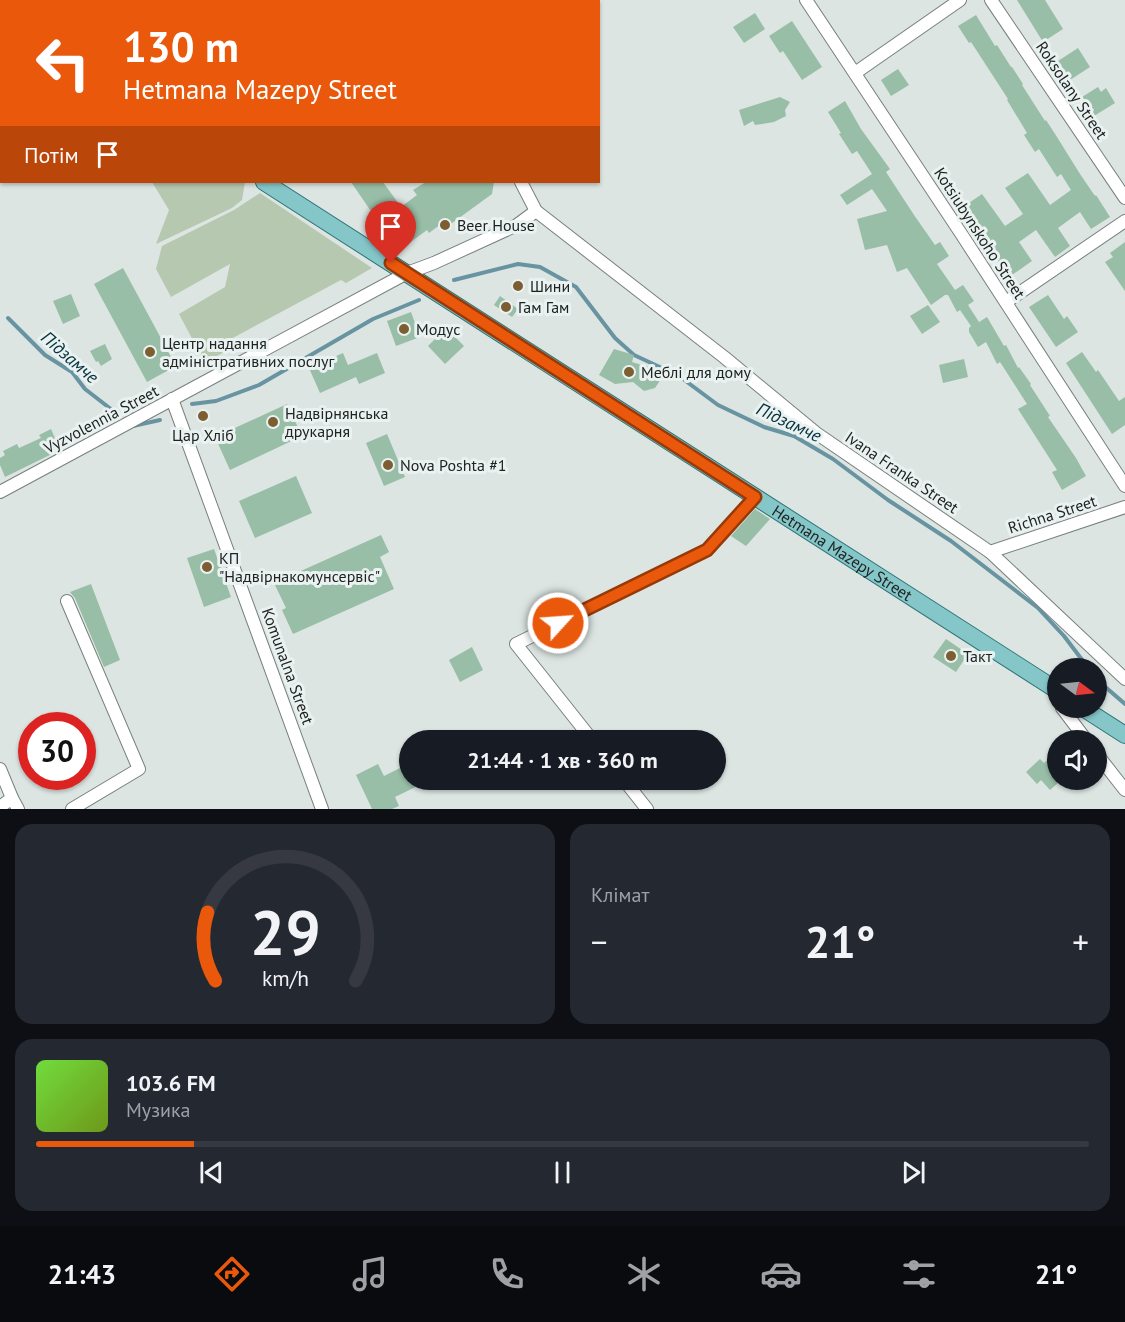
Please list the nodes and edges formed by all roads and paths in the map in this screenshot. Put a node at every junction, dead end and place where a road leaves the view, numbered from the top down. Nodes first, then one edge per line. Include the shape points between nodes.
1 (806, 0) edge
2 (960, 0) edge
3 (991, 0) edge
4 (855, 73) junction
5 (266, 183) edge
6 (522, 183) edge
7 (1125, 198) edge
8 (536, 211) junction
9 (1125, 221) edge
10 (407, 273) junction
11 (1006, 302) junction
12 (172, 399) junction
13 (1125, 486) edge
14 (0, 492) edge
15 (755, 497) junction
16 (1125, 507) edge
17 (990, 552) junction
18 (67, 601) dead end
19 (1125, 679) edge
20 (1040, 680) junction
21 (1047, 685) edge
22 (1047, 689) edge
23 (1070, 718) edge
24 (1099, 718) edge
25 (584, 730) edge
26 (1079, 730) edge
27 (1125, 735) edge
28 (1107, 767) edge
29 (0, 769) edge
30 (632, 790) edge
31 (1125, 790) edge
32 (15, 804) edge
33 (0, 807) edge
34 (72, 809) edge
35 (322, 809) edge
36 (646, 809) edge

1 - 4 street, Kotsiubynskoho Street
2 - 4 street
3 - 7 street, Roksolany Street
4 - 11 street, Kotsiubynskoho Street
5 - 10 main road, Hetmana Mazepy Street
6 - 8 street, Ivana Franka Street
8 - 10 street, Vyzvolennia Street via 516,225
8 - 17 street, Ivana Franka Street via 816,433
9 - 11 street
10 - 12 street, Vyzvolennia Street
10 - 15 main road, Hetmana Mazepy Street
11 - 13 street, Kotsiubynskoho Street
12 - 14 street, Vyzvolennia Street
12 - 35 street, Komunalna Street
15 - 20 main road, Hetmana Mazepy Street
15 - 25 street via 707,550 516,644
16 - 17 street, Richna Street
17 - 19 street, Ivana Franka Street
18 - 34 street via 139,769
20 - 21 main road, Hetmana Mazepy Street
20 - 22 street
23 - 26 street
24 - 27 main road
28 - 31 street
29 - 32 street
30 - 36 street
32 - 33 street

